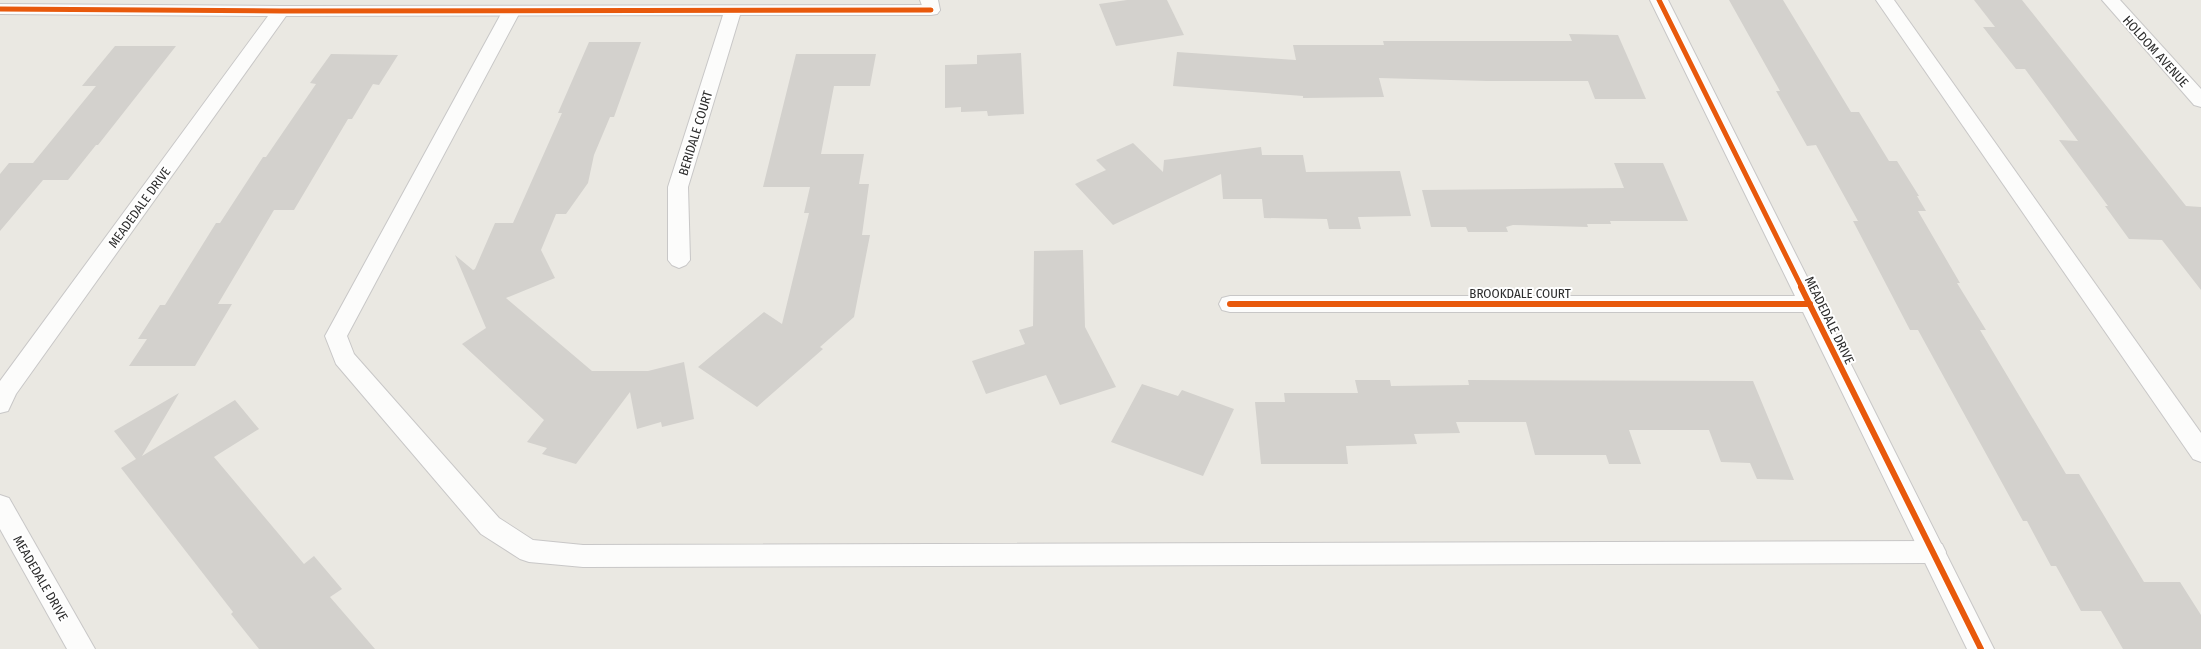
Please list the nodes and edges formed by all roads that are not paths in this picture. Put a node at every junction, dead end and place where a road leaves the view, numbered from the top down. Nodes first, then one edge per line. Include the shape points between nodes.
1 (1659, 0) edge
2 (1885, 0) edge
3 (2111, 0) edge
4 (930, 5) edge
5 (0, 8) edge
6 (733, 10) junction
7 (281, 11) junction
8 (510, 12) junction
9 (2201, 101) edge
10 (679, 260) dead end
11 (1230, 304) dead end
12 (1810, 304) junction
13 (0, 404) edge
14 (2201, 452) edge
15 (0, 506) edge
16 (1933, 552) junction
17 (82, 649) edge
18 (1981, 649) edge

1 - 12 street, MEADEDALE DRIVE
2 - 14 street
3 - 9 street, HOLDOM AVENUE
4 - 6 street
5 - 7 street
6 - 8 street
6 - 10 street, BERIDALE COURT via 678,187
7 - 8 street
7 - 13 street, MEADEDALE DRIVE via 6,390
8 - 16 street via 336,336 344,358 490,526 529,551 583,556
11 - 12 street, BROOKDALE COURT
12 - 16 street, MEADEDALE DRIVE
15 - 17 street, MEADEDALE DRIVE
16 - 18 street, MEADEDALE DRIVE

